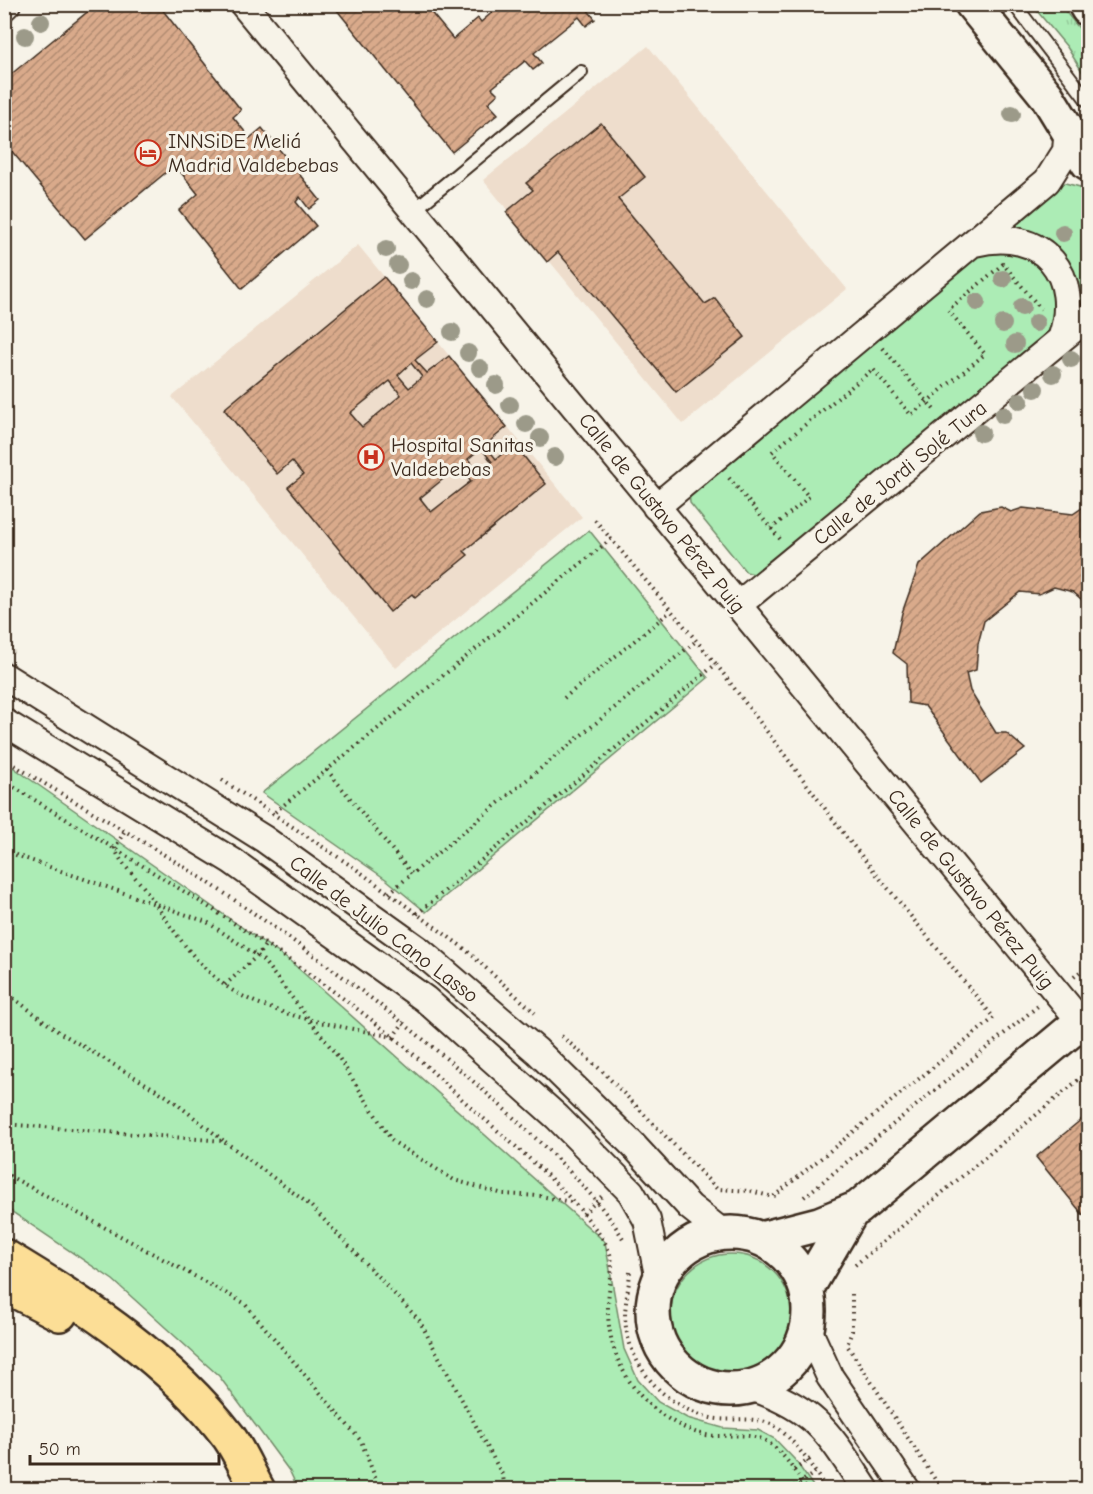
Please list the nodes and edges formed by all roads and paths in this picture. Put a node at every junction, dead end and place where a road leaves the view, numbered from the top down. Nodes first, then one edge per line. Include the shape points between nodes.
1 (243, 4) edge
2 (972, 4) edge
3 (1014, 4) edge
4 (1085, 4) edge
5 (1089, 9) edge
6 (581, 72) dead end
7 (1089, 101) edge
8 (1068, 126) junction
9 (1089, 163) edge
10 (413, 211) junction
11 (974, 244) junction
12 (1051, 305) dead end
13 (1089, 317) edge
14 (1061, 339) junction
15 (879, 343) dead end
16 (927, 401) junction
17 (940, 417) dead end
18 (728, 477) dead end
19 (656, 507) junction
20 (595, 520) dead end
21 (771, 529) junction
22 (611, 539) junction
23 (786, 547) dead end
24 (738, 605) junction
25 (671, 611) junction
26 (696, 641) junction
27 (716, 664) junction
28 (4, 676) edge
29 (564, 698) dead end
30 (4, 722) edge
31 (4, 759) edge
32 (327, 770) junction
33 (4, 781) edge
34 (275, 812) dead end
35 (124, 832) junction
36 (115, 848) junction
37 (4, 851) edge
38 (412, 874) junction
39 (389, 893) dead end
40 (155, 903) junction
41 (417, 914) dead end
42 (266, 944) junction
43 (258, 956) junction
44 (1089, 965) edge
45 (225, 985) junction
46 (4, 991) edge
47 (1056, 992) junction
48 (309, 1019) junction
49 (1085, 1019) edge
50 (404, 1022) junction
51 (393, 1037) junction
52 (1089, 1072) edge
53 (4, 1124) edge
54 (224, 1141) junction
55 (4, 1173) edge
56 (607, 1191) dead end
57 (773, 1197) dead end
58 (572, 1202) junction
59 (798, 1202) dead end
60 (595, 1203) junction
61 (852, 1211) junction
62 (583, 1214) junction
63 (723, 1233) junction
64 (761, 1239) junction
65 (627, 1247) dead end
66 (4, 1256) edge
67 (631, 1261) dead end
68 (851, 1269) dead end
69 (659, 1280) junction
70 (4, 1285) edge
71 (807, 1288) junction
72 (852, 1294) dead end
73 (808, 1329) junction
74 (752, 1388) junction
75 (816, 1472) junction
76 (802, 1483) junction
77 (258, 1490) edge
78 (381, 1490) edge
79 (505, 1490) edge
80 (789, 1490) edge
81 (807, 1490) edge
82 (827, 1490) edge
83 (866, 1490) edge
84 (908, 1490) edge
85 (942, 1490) edge

1 - 10 street, Calle de Gustavo Pérez Puig
2 - 8 street
3 - 7 lane
4 - 5 street
6 - 10 lane
8 - 9 street
8 - 11 street via 1066,151 1054,174
10 - 19 street, Calle de Gustavo Pérez Puig
11 - 14 street via 1006,238 1044,252 1059,271 1067,291 1068,319
11 - 19 street
12 - 16 path via 1043,312 1003,264 948,310 985,354
13 - 14 street, Calle de Jordi Solé Tura
14 - 24 street, Calle de Jordi Solé Tura
15 - 16 path
16 - 17 path
16 - 21 path via 911,415 873,369 772,452 810,497
18 - 21 path
19 - 24 street, Calle de Gustavo Pérez Puig
20 - 22 path
21 - 23 path
22 - 25 path
22 - 32 path
24 - 47 street, Calle de Gustavo Pérez Puig
25 - 26 path
25 - 29 path
26 - 27 path
26 - 38 path
27 - 41 path
27 - 57 path via 851,843 993,1018
28 - 63 street, Calle de Julio Cano Lasso via 264,839 418,950 537,1051 690,1207
30 - 69 street, Calle de Julio Cano Lasso via 232,861 424,999 557,1117 631,1192 647,1220
31 - 35 path
32 - 34 path
32 - 38 path
33 - 36 path
35 - 36 path
35 - 50 path via 302,946
36 - 40 path
36 - 42 path
37 - 40 path
38 - 39 path
40 - 43 path via 207,922
40 - 45 path via 199,962
42 - 43 path
42 - 51 path
43 - 45 path
43 - 48 path
44 - 47 path
45 - 48 path via 262,1005
46 - 54 path via 59,1032 168,1097
47 - 49 street, Calle de Gustavo Pérez Puig
47 - 59 path
48 - 51 path
48 - 58 path via 392,1141 454,1180 504,1194
49 - 61 street
50 - 51 path
50 - 60 path via 538,1140
51 - 58 path via 524,1152
52 - 68 path
53 - 54 path
54 - 79 path via 310,1205 419,1320 503,1476
55 - 78 path via 244,1303 361,1441
56 - 60 path
58 - 62 path
60 - 62 path
60 - 65 path
61 - 64 street
61 - 71 street
62 - 76 path via 612,1254 608,1322 623,1371 636,1390 676,1423 706,1435 746,1435 764,1440
63 - 64 street
63 - 69 street via 685,1248
64 - 71 street via 781,1250 797,1267
66 - 77 highway via 149,1354 206,1409 230,1440
67 - 75 path via 625,1320 628,1339 649,1380 668,1398 709,1418 749,1418 772,1425 788,1437
69 - 74 street via 652,1305 654,1330 664,1353 702,1385 726,1390
70 - 77 highway via 97,1335 138,1365 198,1422
71 - 73 street
72 - 85 path via 852,1331 847,1345
73 - 74 street via 788,1366
73 - 84 street via 830,1377
74 - 83 street via 784,1398 821,1425 836,1441
75 - 76 path
75 - 82 path
76 - 80 path
76 - 81 path

